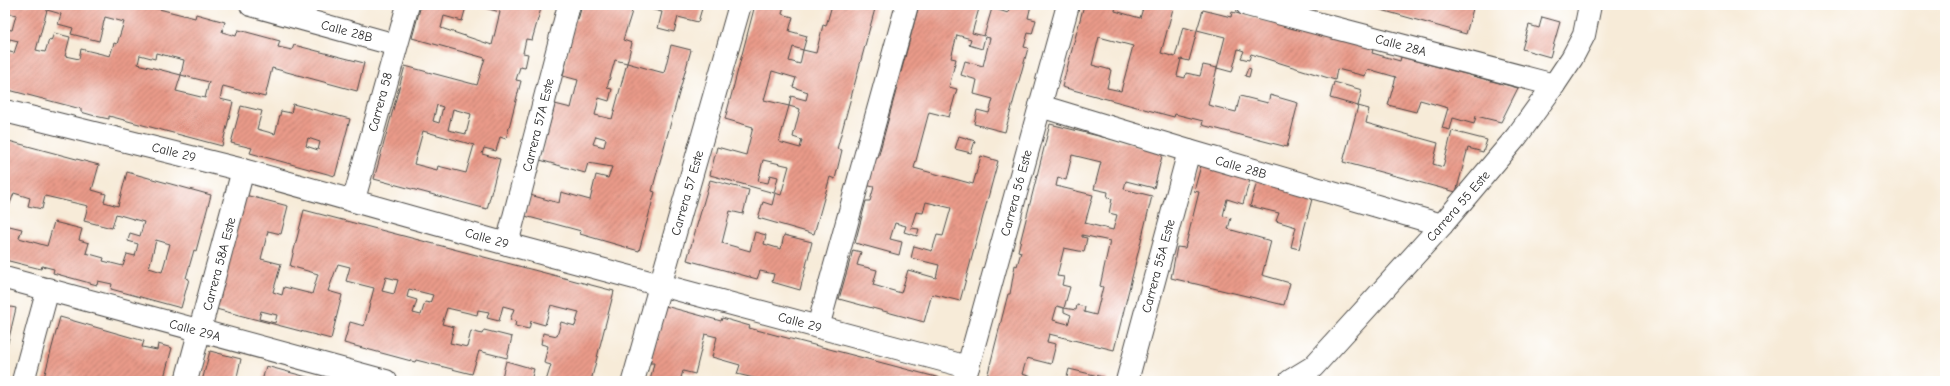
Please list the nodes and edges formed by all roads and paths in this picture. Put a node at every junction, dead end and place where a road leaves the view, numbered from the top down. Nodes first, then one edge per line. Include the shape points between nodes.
1 (251, 5) edge
2 (408, 5) edge
3 (569, 5) edge
4 (740, 5) edge
5 (907, 5) edge
6 (1068, 5) edge
7 (1247, 5) edge
8 (1590, 5) edge
9 (396, 45) junction
10 (1554, 85) junction
11 (1040, 106) junction
12 (5, 111) edge
13 (1188, 152) junction
14 (243, 170) junction
15 (354, 200) junction
16 (1442, 225) junction
17 (507, 244) junction
18 (5, 278) edge
19 (661, 285) junction
20 (48, 289) junction
21 (818, 327) junction
22 (201, 331) junction
23 (966, 374) edge
24 (23, 381) edge
25 (186, 381) edge
26 (386, 381) edge
27 (633, 381) edge
28 (1127, 381) edge
29 (1290, 381) edge

1 - 9 street, Calle 28B
2 - 9 street, Carrera 58
3 - 17 street, Carrera 57A Este
4 - 19 street, Carrera 57 Este
5 - 21 street
6 - 11 street, Carrera 56 Este
7 - 10 street, Calle 28A
8 - 10 street, Carrera 55 Este via 1584,35
9 - 15 street, Carrera 58
10 - 16 street, Carrera 55 Este via 1493,166
11 - 13 street, Calle 28B
11 - 23 street, Carrera 56 Este
12 - 14 street, Calle 29
13 - 16 street, Calle 28B
13 - 28 street, Carrera 55A Este
14 - 15 street, Calle 29
14 - 22 street, Carrera 58A Este
15 - 17 street, Calle 29
16 - 29 street, Carrera 55 Este via 1313,367
17 - 19 street, Calle 29
18 - 20 street, Calle 29A
19 - 21 street, Calle 29
19 - 27 street, Carrera 57 Este
20 - 22 street, Calle 29A
20 - 24 street
21 - 23 street, Calle 29
22 - 25 street, Carrera 58A Este
22 - 26 street, Calle 29A

